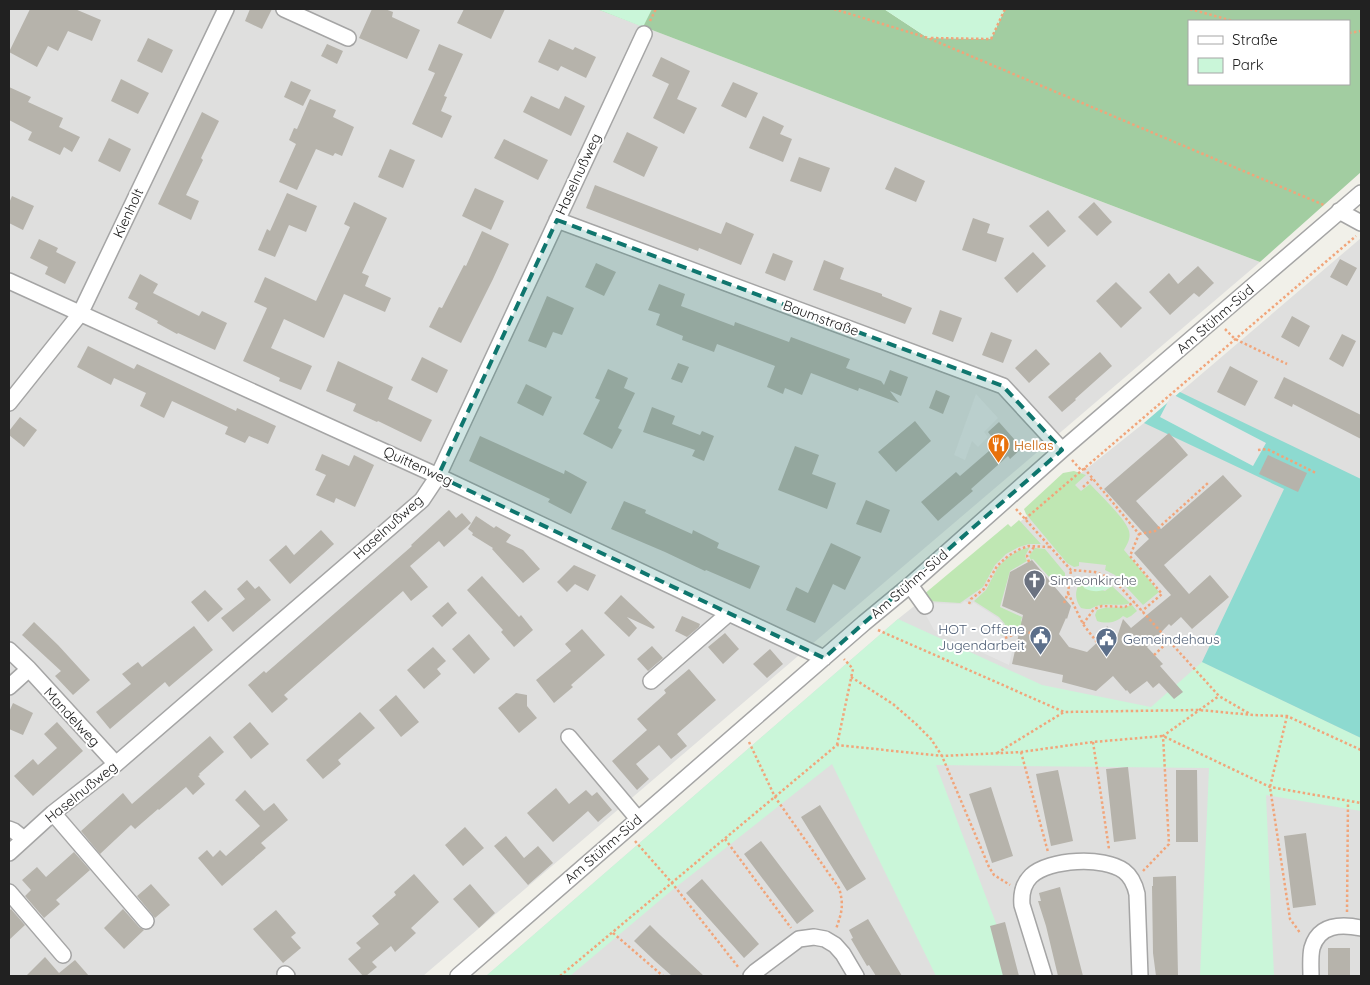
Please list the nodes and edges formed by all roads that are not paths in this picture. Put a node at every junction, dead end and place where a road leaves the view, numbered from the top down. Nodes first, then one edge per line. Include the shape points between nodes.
1 (226, 9) edge
2 (284, 9) edge
3 (644, 34) dead end
4 (348, 38) dead end
5 (1361, 192) edge
6 (1339, 211) junction
7 (557, 220) junction
8 (1361, 223) edge
9 (9, 281) edge
10 (80, 314) junction
11 (9, 403) edge
12 (1062, 450) junction
13 (438, 476) junction
14 (910, 585) junction
15 (925, 606) dead end
16 (728, 614) junction
17 (9, 650) edge
18 (824, 658) junction
19 (29, 669) junction
20 (651, 681) dead end
21 (9, 687) edge
22 (569, 737) dead end
23 (116, 764) junction
24 (53, 814) junction
25 (638, 820) junction
26 (9, 829) edge
27 (24, 839) junction
28 (9, 853) edge
29 (9, 892) edge
30 (146, 921) dead end
31 (1361, 928) edge
32 (63, 955) dead end
33 (747, 974) edge
34 (458, 976) edge
35 (856, 976) edge
36 (1044, 976) edge
37 (1140, 976) edge
38 (1311, 976) edge

1 - 10 street, Kienholt
2 - 4 street
3 - 7 street, Haselnußweg
5 - 6 street, Am Stühm-Süd
6 - 8 street
6 - 12 street, Am Stühm-Süd
7 - 12 street, Baumstraße via 1003,386
7 - 13 street, Haselnußweg
9 - 10 street, Quittenweg
10 - 11 street, Kienholt
10 - 13 street, Quittenweg
12 - 14 street, Am Stühm-Süd
13 - 16 street, Quittenweg
13 - 23 street, Haselnußweg via 422,500
14 - 15 street
14 - 18 street, Am Stühm-Süd
16 - 18 street, Quittenweg
16 - 20 street
17 - 19 street, Mandelweg
18 - 25 street, Am Stühm-Süd
19 - 21 street
19 - 23 street, Mandelweg
22 - 25 street
23 - 24 street, Haselnußweg
24 - 27 street, Haselnußweg
24 - 30 street
25 - 34 street, Am Stühm-Süd
26 - 27 street
27 - 28 street, Haselnußweg
29 - 32 street
31 - 38 street via 1333,927 1324,931 1311,950
33 - 35 street via 755,972 799,940 814,937 830,941
36 - 37 street via 1022,905 1023,891 1032,876 1046,867 1072,862 1109,863 1125,871 1134,881

